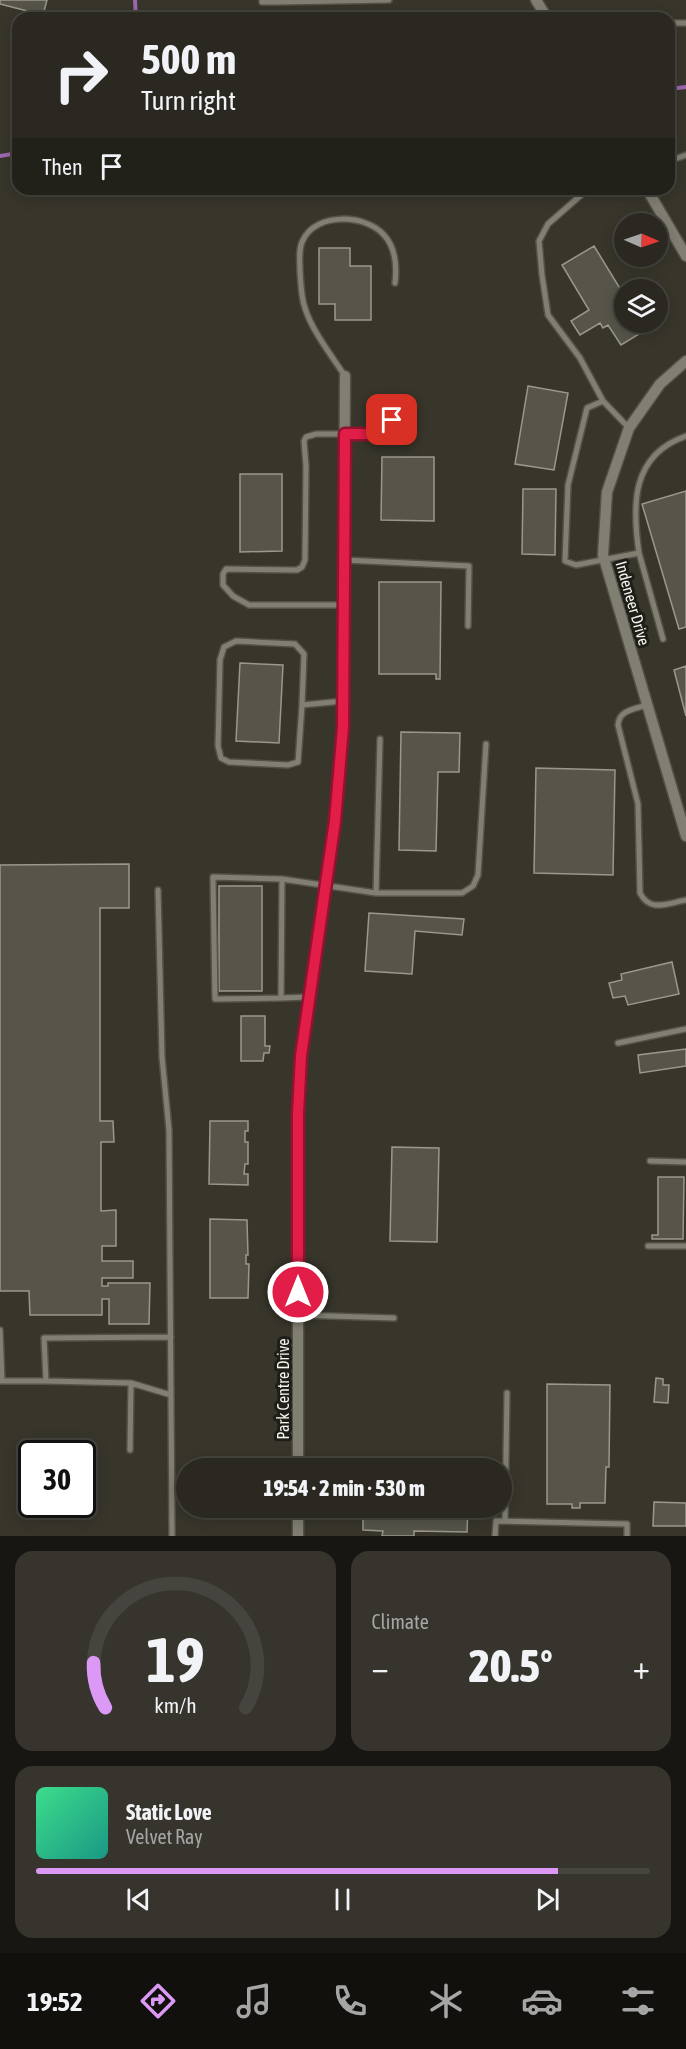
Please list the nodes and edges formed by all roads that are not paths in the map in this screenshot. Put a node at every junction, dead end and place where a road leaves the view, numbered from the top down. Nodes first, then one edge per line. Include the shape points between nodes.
1 (262, 0) edge
2 (389, 0) edge
3 (581, 195) edge
4 (650, 195) edge
5 (686, 256) edge
6 (394, 283) dead end
7 (686, 361) edge
8 (345, 376) joint
9 (603, 401) junction
10 (404, 406) dead end
11 (629, 428) junction
12 (345, 434) junction
13 (686, 436) edge
14 (639, 553) junction
15 (344, 560) junction
16 (604, 560) junction
17 (344, 605) junction
18 (468, 626) dead end
19 (663, 639) dead end
20 (343, 701) junction
21 (302, 705) junction
22 (647, 705) junction
23 (380, 739) dead end
24 (486, 744) dead end
25 (686, 836) edge
26 (282, 879) junction
27 (324, 884) junction
28 (158, 890) dead end
29 (376, 893) junction
30 (686, 900) edge
31 (309, 997) junction
32 (281, 998) junction
33 (686, 1029) edge
34 (618, 1043) dead end
35 (651, 1161) dead end
36 (686, 1162) edge
37 (648, 1246) dead end
38 (686, 1246) edge
39 (298, 1315) junction
40 (394, 1318) dead end
41 (0, 1330) edge
42 (171, 1336) junction
43 (46, 1381) junction
44 (1, 1382) edge
45 (131, 1383) junction
46 (507, 1393) dead end
47 (171, 1395) junction
48 (130, 1450) dead end
49 (298, 1458) edge
50 (298, 1518) edge
51 (506, 1521) junction
52 (172, 1536) edge
53 (298, 1536) edge
54 (495, 1536) edge
55 (627, 1536) edge

1 - 2 lane
3 - 9 lane via 548,224 540,241 542,275 548,315 580,358
4 - 5 street
6 - 8 lane via 394,252 385,235 372,225 332,219 316,226 303,239 299,256 305,310
7 - 11 street, Indeneer Drive via 660,384
8 - 12 street, Park Centre Drive
9 - 11 lane
9 - 16 lane via 587,408 568,485 566,561 576,565
10 - 12 lane via 380,434
11 - 16 street, Indeneer Drive via 607,492
12 - 15 street, Park Centre Drive
12 - 17 lane via 310,435 304,441 302,567 226,569 223,574 223,585 249,605
13 - 14 lane via 655,455 639,483 634,505
14 - 16 lane
14 - 19 lane
15 - 17 street, Park Centre Drive
15 - 18 lane via 469,566
16 - 22 street, Indeneer Drive
17 - 20 street, Park Centre Drive
20 - 21 lane
20 - 27 street, Park Centre Drive via 335,821
21 - 21 lane via 304,654 295,644 236,641 224,647 220,660 221,758 229,762 298,762
22 - 25 street, Indeneer Drive
22 - 30 lane via 618,719 638,804 640,893 650,905
23 - 29 lane
24 - 29 lane via 478,875 473,886 462,893
26 - 27 lane
26 - 32 lane
26 - 32 lane via 213,877 215,999
27 - 29 lane
27 - 31 street, Park Centre Drive
28 - 42 lane via 162,1057 169,1130
31 - 32 lane
31 - 39 street, Park Centre Drive via 298,1113
33 - 34 lane
35 - 36 lane
37 - 38 lane
39 - 40 lane
39 - 49 street, Park Centre Drive
41 - 44 lane
42 - 43 lane via 44,1338
42 - 47 lane
43 - 44 lane
43 - 45 lane
45 - 47 lane
45 - 48 lane
46 - 51 lane
47 - 52 lane
50 - 53 street
51 - 54 lane via 496,1521
51 - 55 lane via 627,1524

